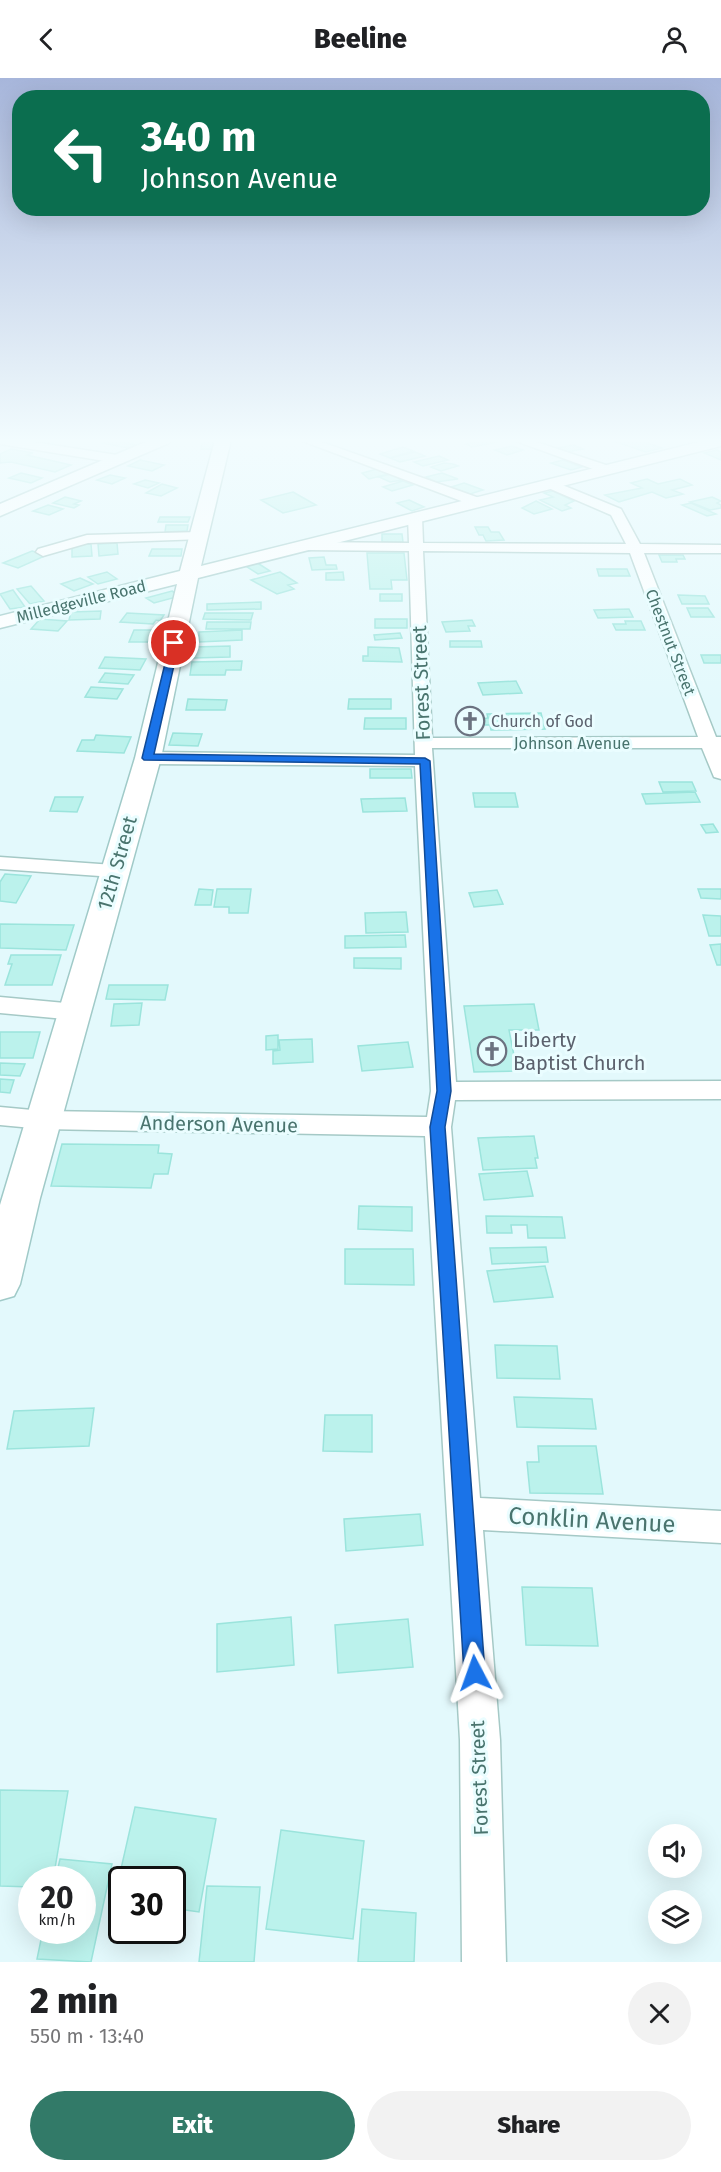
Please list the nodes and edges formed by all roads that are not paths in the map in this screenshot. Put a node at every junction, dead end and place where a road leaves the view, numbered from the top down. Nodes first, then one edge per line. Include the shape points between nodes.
1 (201, 528) edge
2 (373, 528) edge
3 (415, 528) edge
4 (625, 528) edge
5 (199, 536) junction
6 (304, 546) junction
7 (416, 547) junction
8 (636, 549) junction
9 (721, 549) edge
10 (43, 552) dead end
11 (189, 574) junction
12 (0, 622) edge
13 (715, 742) edge
14 (424, 752) junction
15 (148, 758) junction
16 (721, 773) edge
17 (0, 863) edge
18 (114, 872) junction
19 (0, 1005) edge
20 (76, 1012) junction
21 (721, 1090) edge
22 (444, 1091) junction
23 (0, 1116) edge
24 (43, 1120) junction
25 (438, 1127) junction
26 (10, 1196) edge
27 (0, 1284) edge
28 (464, 1513) junction
29 (721, 1527) edge
30 (484, 1962) edge

1 - 5 street, 12th Street
2 - 6 street, Milledgeville Road
3 - 7 street, Forest Street
4 - 8 street, Chestnut Street
5 - 10 street via 87,539
5 - 11 street, 12th Street
6 - 7 street
6 - 11 street, Milledgeville Road
7 - 8 street
7 - 14 street, Forest Street
8 - 9 street
8 - 13 street, Chestnut Street
11 - 12 street, Milledgeville Road
11 - 15 street, 12th Street
13 - 14 street, Johnson Avenue
13 - 16 street, Chestnut Street
14 - 15 street, Johnson Avenue
14 - 22 street, Forest Street
15 - 18 street, 12th Street
17 - 18 street
18 - 20 street, 12th Street
19 - 20 street
20 - 24 street, 12th Street
21 - 22 street
22 - 25 street, Forest Street
23 - 24 street, Anderson Avenue
24 - 25 street, Anderson Avenue
24 - 26 street, 12th Street
25 - 28 street, Forest Street
26 - 27 street, 12th Street
28 - 29 street, Conklin Avenue
28 - 30 street, Forest Street via 480,1740

